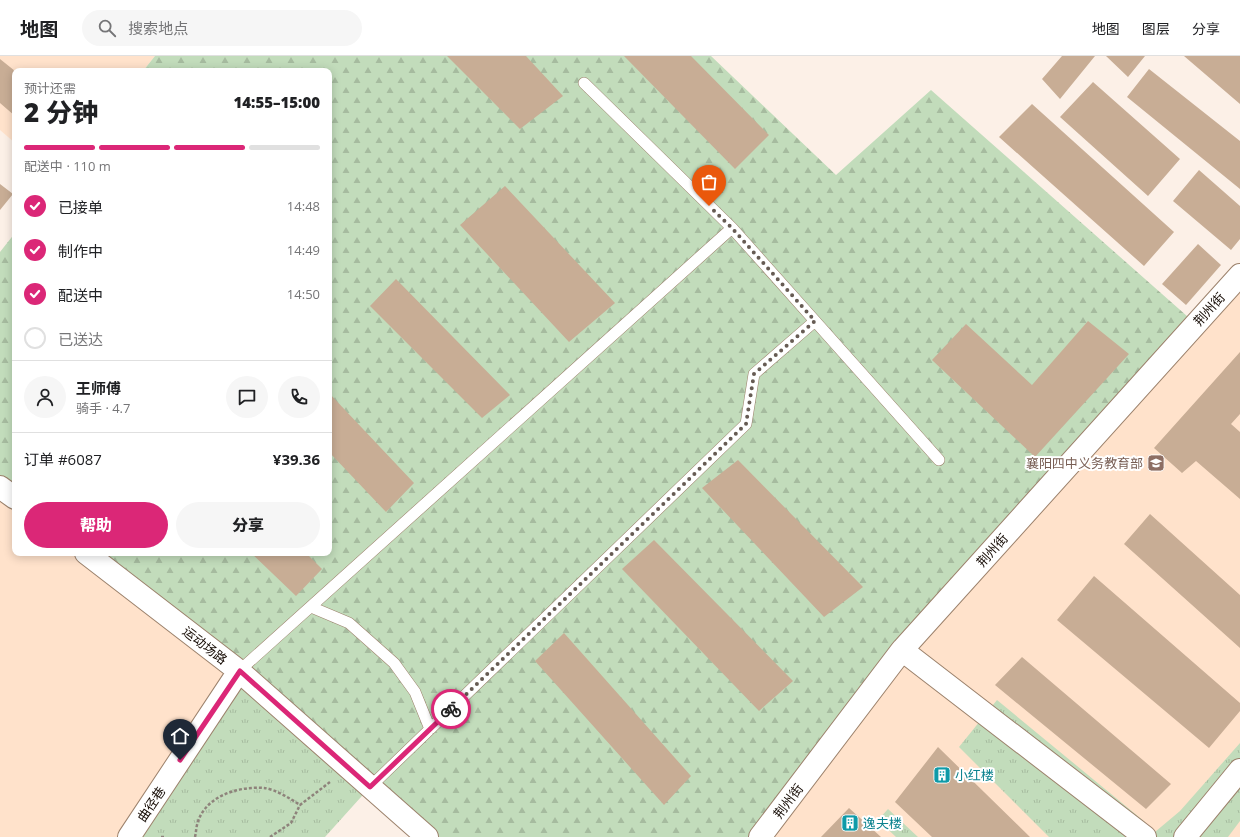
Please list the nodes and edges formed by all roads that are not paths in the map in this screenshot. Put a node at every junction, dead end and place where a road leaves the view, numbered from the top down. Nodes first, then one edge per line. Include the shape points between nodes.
1 (584, 83) dead end
2 (732, 228) junction
3 (1240, 275) edge
4 (815, 321) junction
5 (940, 460) dead end
6 (0, 487) edge
7 (12, 496) edge
8 (90, 556) edge
9 (311, 607) junction
10 (902, 650) junction
11 (240, 671) junction
12 (430, 729) junction
13 (1240, 770) edge
14 (370, 787) junction
15 (129, 837) edge
16 (427, 837) edge
17 (760, 837) edge
18 (1144, 837) edge
19 (1184, 837) edge

1 - 2 lane
2 - 4 lane
2 - 9 lane
3 - 10 street, 荆州街
4 - 5 lane
4 - 12 lane via 754,374 746,424
6 - 7 street
8 - 11 street, 运动场路
9 - 11 lane
9 - 12 lane via 349,622 394,663 415,692
10 - 17 street, 荆州街
10 - 18 street
11 - 14 street, 运动场路
11 - 15 street, 曲径巷
12 - 14 lane
13 - 19 street
14 - 16 street, 运动场路

